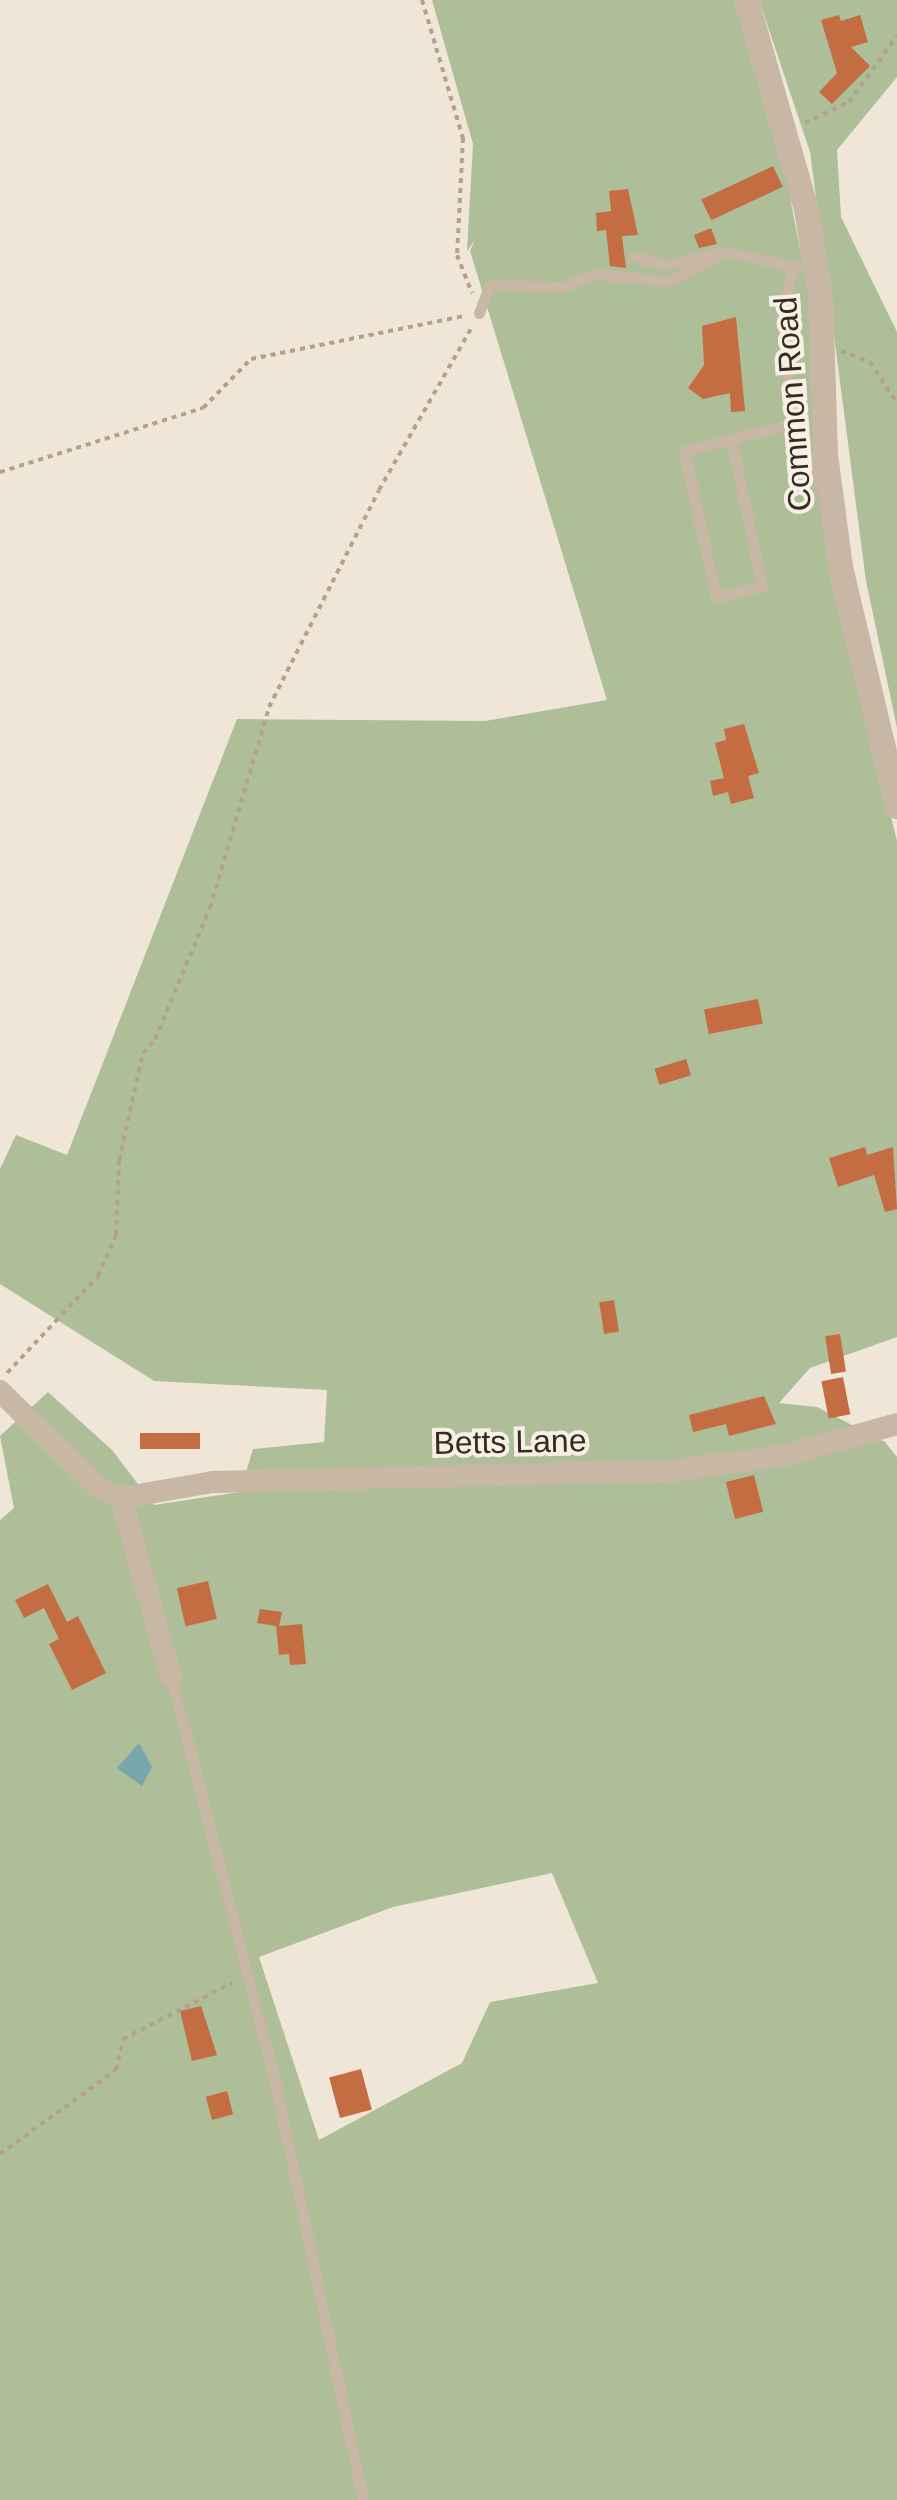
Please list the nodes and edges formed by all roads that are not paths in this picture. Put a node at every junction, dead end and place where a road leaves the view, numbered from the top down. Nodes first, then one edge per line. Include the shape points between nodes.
1 (746, 0) edge
2 (724, 252) junction
3 (633, 256) dead end
4 (804, 266) junction
5 (479, 312) road end
6 (792, 424) junction
7 (731, 440) junction
8 (832, 507) junction
9 (897, 806) edge
10 (4, 1394) edge
11 (897, 1424) edge
12 (121, 1498) junction
13 (171, 1676) joint
14 (363, 2500) edge

1 - 4 street, Common Road via 784,130
2 - 3 lane via 665,265
2 - 4 lane
2 - 5 lane via 709,266 669,282 594,274 563,286 490,285
4 - 6 lane via 781,310
4 - 8 street, Common Road via 821,342
6 - 7 lane
6 - 8 lane
7 - 7 lane via 762,586 716,597 684,451
8 - 9 street, Common Road
10 - 12 street via 100,1488
11 - 12 street, Betts Lane via 782,1456 671,1470 213,1482
12 - 13 street
13 - 14 lane via 248,1973

